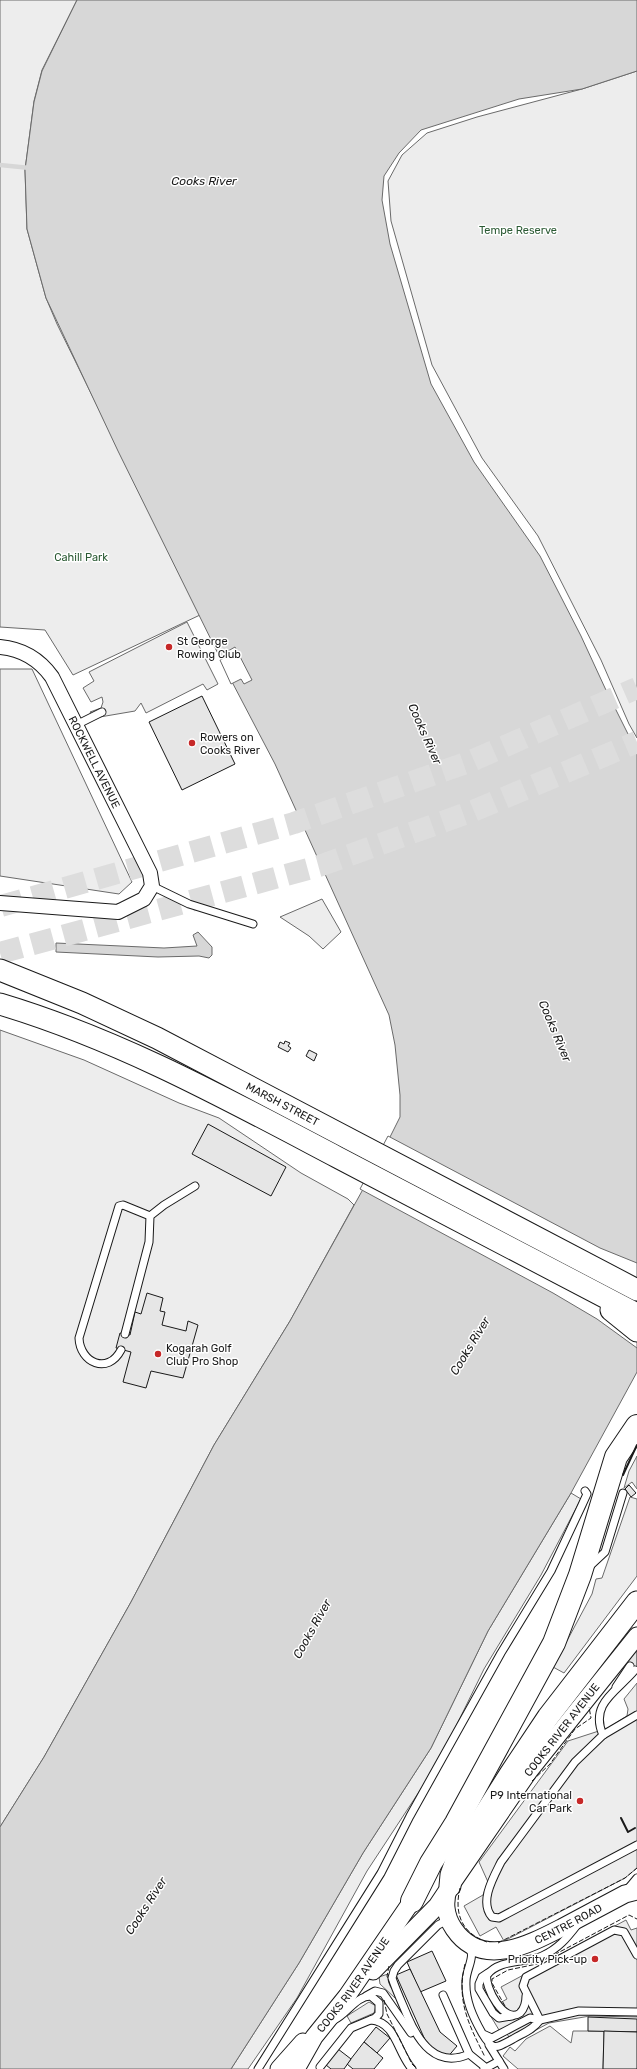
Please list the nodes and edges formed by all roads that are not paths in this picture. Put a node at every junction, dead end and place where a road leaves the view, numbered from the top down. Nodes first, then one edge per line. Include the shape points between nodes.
1 (0, 647) edge
2 (102, 712) dead end
3 (76, 725) junction
4 (152, 886) junction
5 (0, 903) edge
6 (253, 924) dead end
7 (0, 970) edge
8 (0, 1004) edge
9 (194, 1186) dead end
10 (150, 1216) junction
11 (561, 1250) junction
12 (551, 1269) junction
13 (637, 1279) edge
14 (637, 1290) edge
15 (637, 1314) edge
16 (637, 1331) edge
17 (125, 1334) dead end
18 (122, 1350) dead end
19 (637, 1426) edge
20 (585, 1491) dead end
21 (624, 1493) dead end
22 (580, 1575) junction
23 (637, 1602) edge
24 (612, 1635) junction
25 (637, 1636) edge
26 (632, 1668) dead end
27 (637, 1716) edge
28 (603, 1735) junction
29 (637, 1845) edge
30 (637, 1878) edge
31 (449, 1889) junction
32 (635, 1894) edge
33 (412, 1901) junction
34 (585, 1915) junction
35 (449, 1920) junction
36 (467, 1942) junction
37 (637, 1955) edge
38 (526, 1994) junction
39 (443, 1995) dead end
40 (347, 1996) junction
41 (364, 1997) junction
42 (637, 2012) edge
43 (371, 2020) junction
44 (540, 2020) junction
45 (319, 2030) junction
46 (483, 2034) junction
47 (488, 2043) junction
48 (421, 2048) junction
49 (469, 2054) junction
50 (430, 2060) dead end
51 (499, 2061) junction
52 (456, 2066) dead end
53 (320, 2067) dead end
54 (484, 2068) edge
55 (258, 2069) edge
56 (279, 2069) edge
57 (296, 2069) edge
58 (412, 2069) edge
59 (504, 2069) edge

1 - 3 street, ROCKWELL AVENUE via 20,652 39,662 46,669
2 - 3 lane
3 - 4 street, ROCKWELL AVENUE via 150,873
4 - 5 street via 144,899 118,912
4 - 6 lane via 189,904
7 - 11 main road, MARSH STREET via 82,1003 157,1038
8 - 12 main road, MARSH STREET via 49,1019 198,1083
9 - 10 lane
10 - 17 lane via 149,1242
10 - 18 lane via 123,1205 119,1206 79,1338 84,1355 102,1364 113,1361
11 - 13 main road
11 - 14 main road
12 - 15 main road
12 - 16 main road
19 - 22 highway via 616,1457
20 - 55 lane via 587,1494 551,1571 501,1652 381,1873
21 - 22 lane via 605,1552
22 - 33 highway via 554,1643
23 - 24 main road
24 - 31 main road via 548,1717 510,1774 457,1858
24 - 33 main road via 539,1712 438,1867
25 - 31 street, COOKS RIVER AVENUE via 529,1771
26 - 28 lane via 600,1710 598,1720
27 - 28 lane
28 - 29 lane via 575,1762 501,1862 492,1883 486,1908 492,1917 499,1918
30 - 32 lane
31 - 35 street, CENTRE ROAD via 446,1907
31 - 40 street, COOKS RIVER AVENUE via 437,1906
32 - 34 street, CENTRE ROAD
33 - 40 street, COOKS RIVER AVENUE
34 - 36 street, CENTRE ROAD via 529,1944 507,1950 485,1950
34 - 38 lane via 554,1949 531,1960 503,1965 490,1972 486,1979 502,2011 512,2016 525,2007
35 - 36 street, CENTRE ROAD
35 - 48 lane via 438,1925 393,1973 393,1980
36 - 46 lane via 472,1953 466,1981 469,2008
37 - 38 lane via 624,1932 614,1930 526,1977 523,1983
38 - 44 lane
39 - 49 lane
40 - 45 street, COOKS RIVER AVENUE
41 - 43 lane via 371,1996 379,2003 379,2014
41 - 45 lane via 341,2017
41 - 48 lane via 375,1991 383,1993
42 - 44 lane via 579,2011
43 - 53 lane via 347,2032
43 - 58 lane via 381,2021 387,2026
44 - 46 lane via 530,2018 494,2038
44 - 47 lane via 535,2027 499,2047 493,2047
45 - 56 street
45 - 57 street, COOKS RIVER AVENUE
46 - 47 lane
47 - 51 lane
48 - 50 lane
49 - 52 lane
49 - 54 lane
51 - 54 lane
51 - 59 lane

